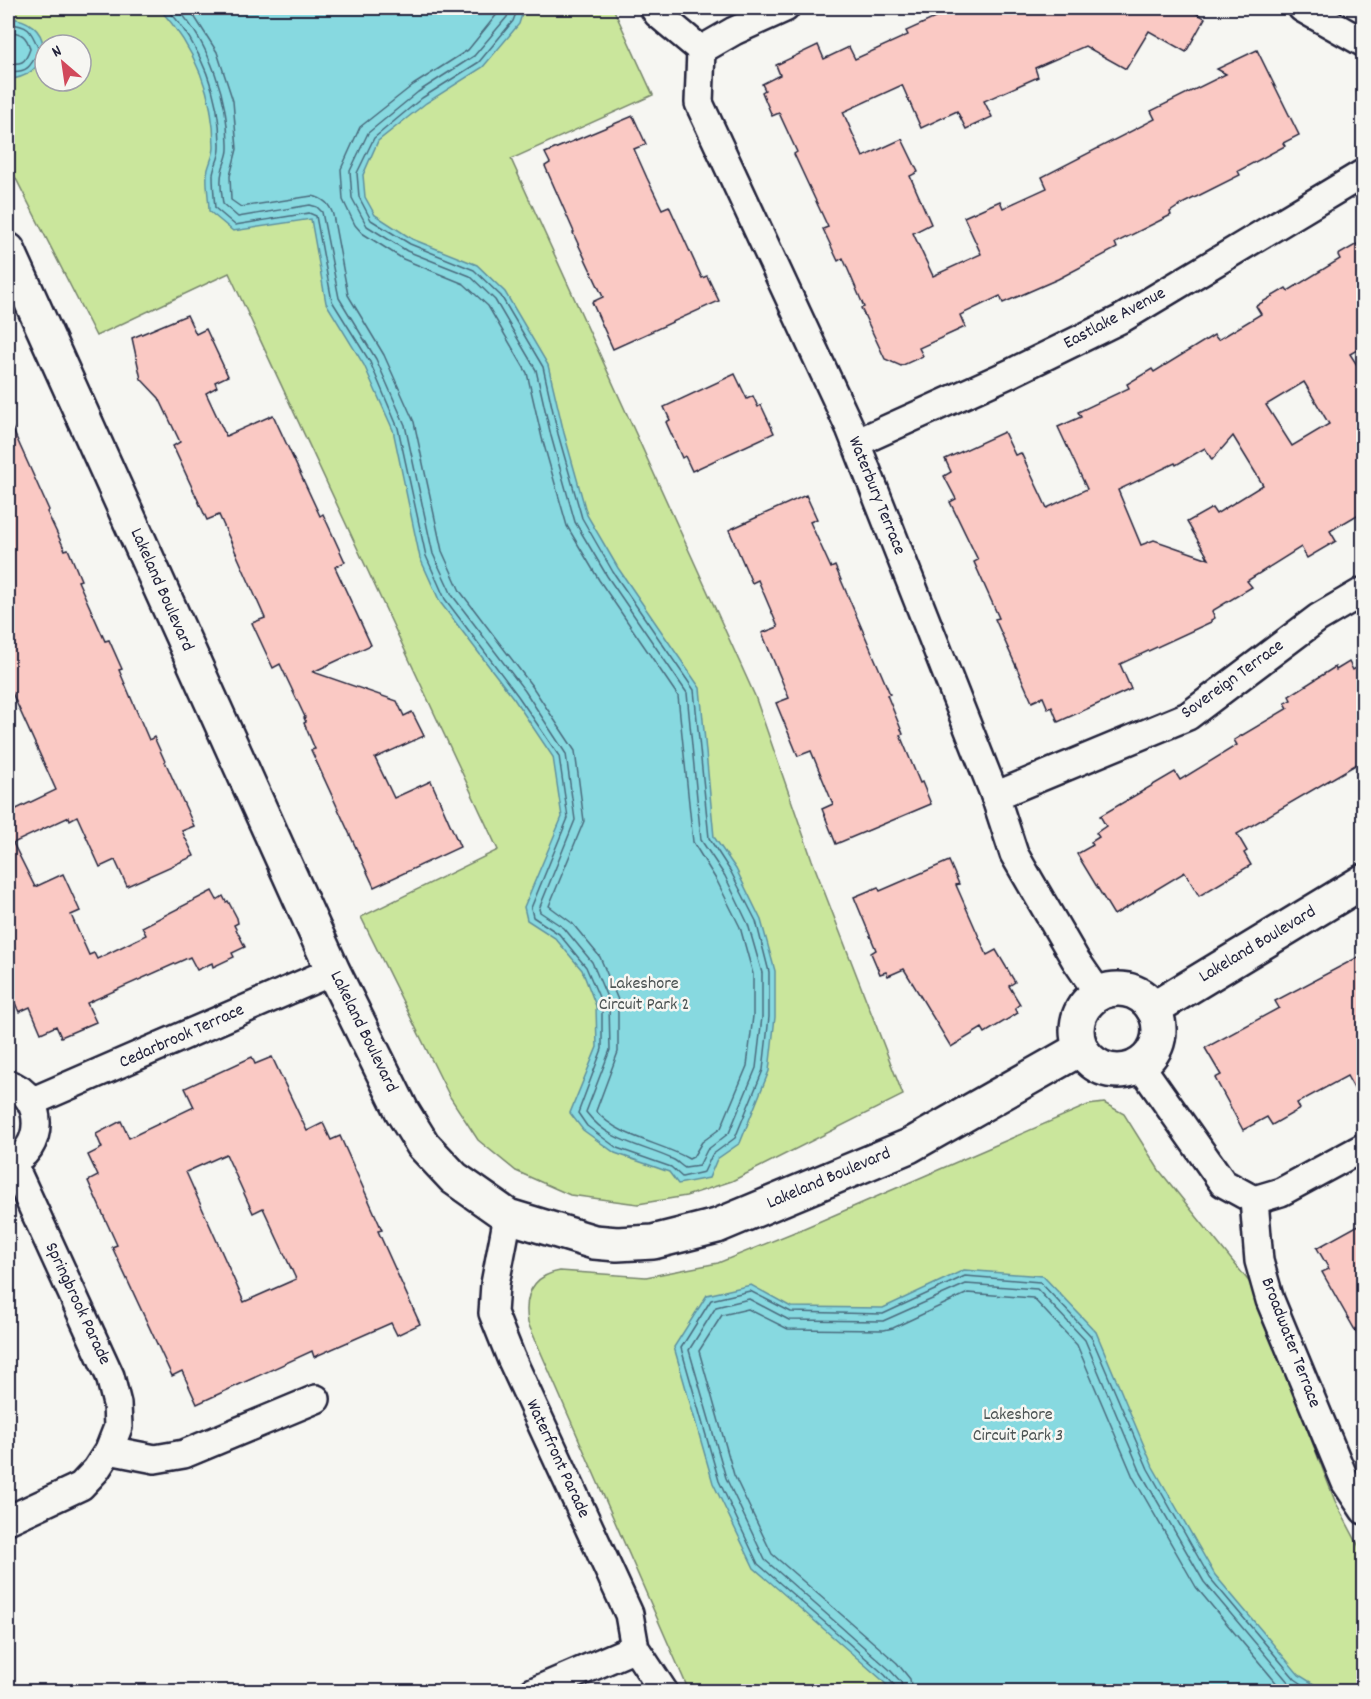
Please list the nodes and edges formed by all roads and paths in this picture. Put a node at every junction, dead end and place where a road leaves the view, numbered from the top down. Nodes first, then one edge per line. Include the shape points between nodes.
1 (654, 8) edge
2 (785, 8) edge
3 (1302, 8) edge
4 (1364, 43) edge
5 (701, 50) junction
6 (1364, 173) edge
7 (8, 250) edge
8 (856, 443) junction
9 (1364, 591) edge
10 (994, 796) junction
11 (1364, 881) edge
12 (333, 971) junction
13 (1099, 994) junction
14 (1154, 1009) junction
15 (1080, 1049) junction
16 (1140, 1065) junction
17 (8, 1084) edge
18 (32, 1102) junction
19 (1364, 1146) edge
20 (10, 1163) edge
21 (1254, 1200) junction
22 (508, 1216) junction
23 (316, 1399) dead end
24 (109, 1450) junction
25 (1364, 1510) edge
26 (8, 1520) edge
27 (635, 1648) junction
28 (534, 1692) edge
29 (664, 1692) edge

1 - 5 street
2 - 5 street
3 - 4 street
5 - 8 street, Waterbury Terrace via 699,103
6 - 8 street, Eastlake Avenue via 1121,319
7 - 12 street, Lakeland Boulevard
8 - 10 street, Waterbury Terrace
9 - 10 street, Sovereign Terrace via 1318,618 1188,716
10 - 13 street, Waterbury Terrace via 1014,854
11 - 14 street, Lakeland Boulevard
12 - 18 street, Cedarbrook Terrace
12 - 22 street, Lakeland Boulevard via 402,1111 423,1145 454,1178
13 - 14 street via 1123,989 1146,999
13 - 15 street via 1084,1006 1076,1024
14 - 16 street via 1159,1034 1156,1046
15 - 16 street via 1088,1060 1113,1072
15 - 22 street, Lakeland Boulevard via 909,1146 684,1236 653,1242 594,1242
16 - 21 street via 1223,1183
17 - 18 street
18 - 20 street via 37,1130 24,1154
19 - 21 street via 1281,1192
20 - 24 street, Springbrook Parade via 110,1376 118,1427
21 - 25 street, Broadwater Terrace via 1259,1261 1270,1299 1346,1483
22 - 27 street, Waterfront Parade via 492,1313 629,1614
23 - 24 street via 184,1454 155,1459
24 - 26 street, Springbrook Parade via 81,1486
27 - 28 street
27 - 29 street, Waterfront Parade

